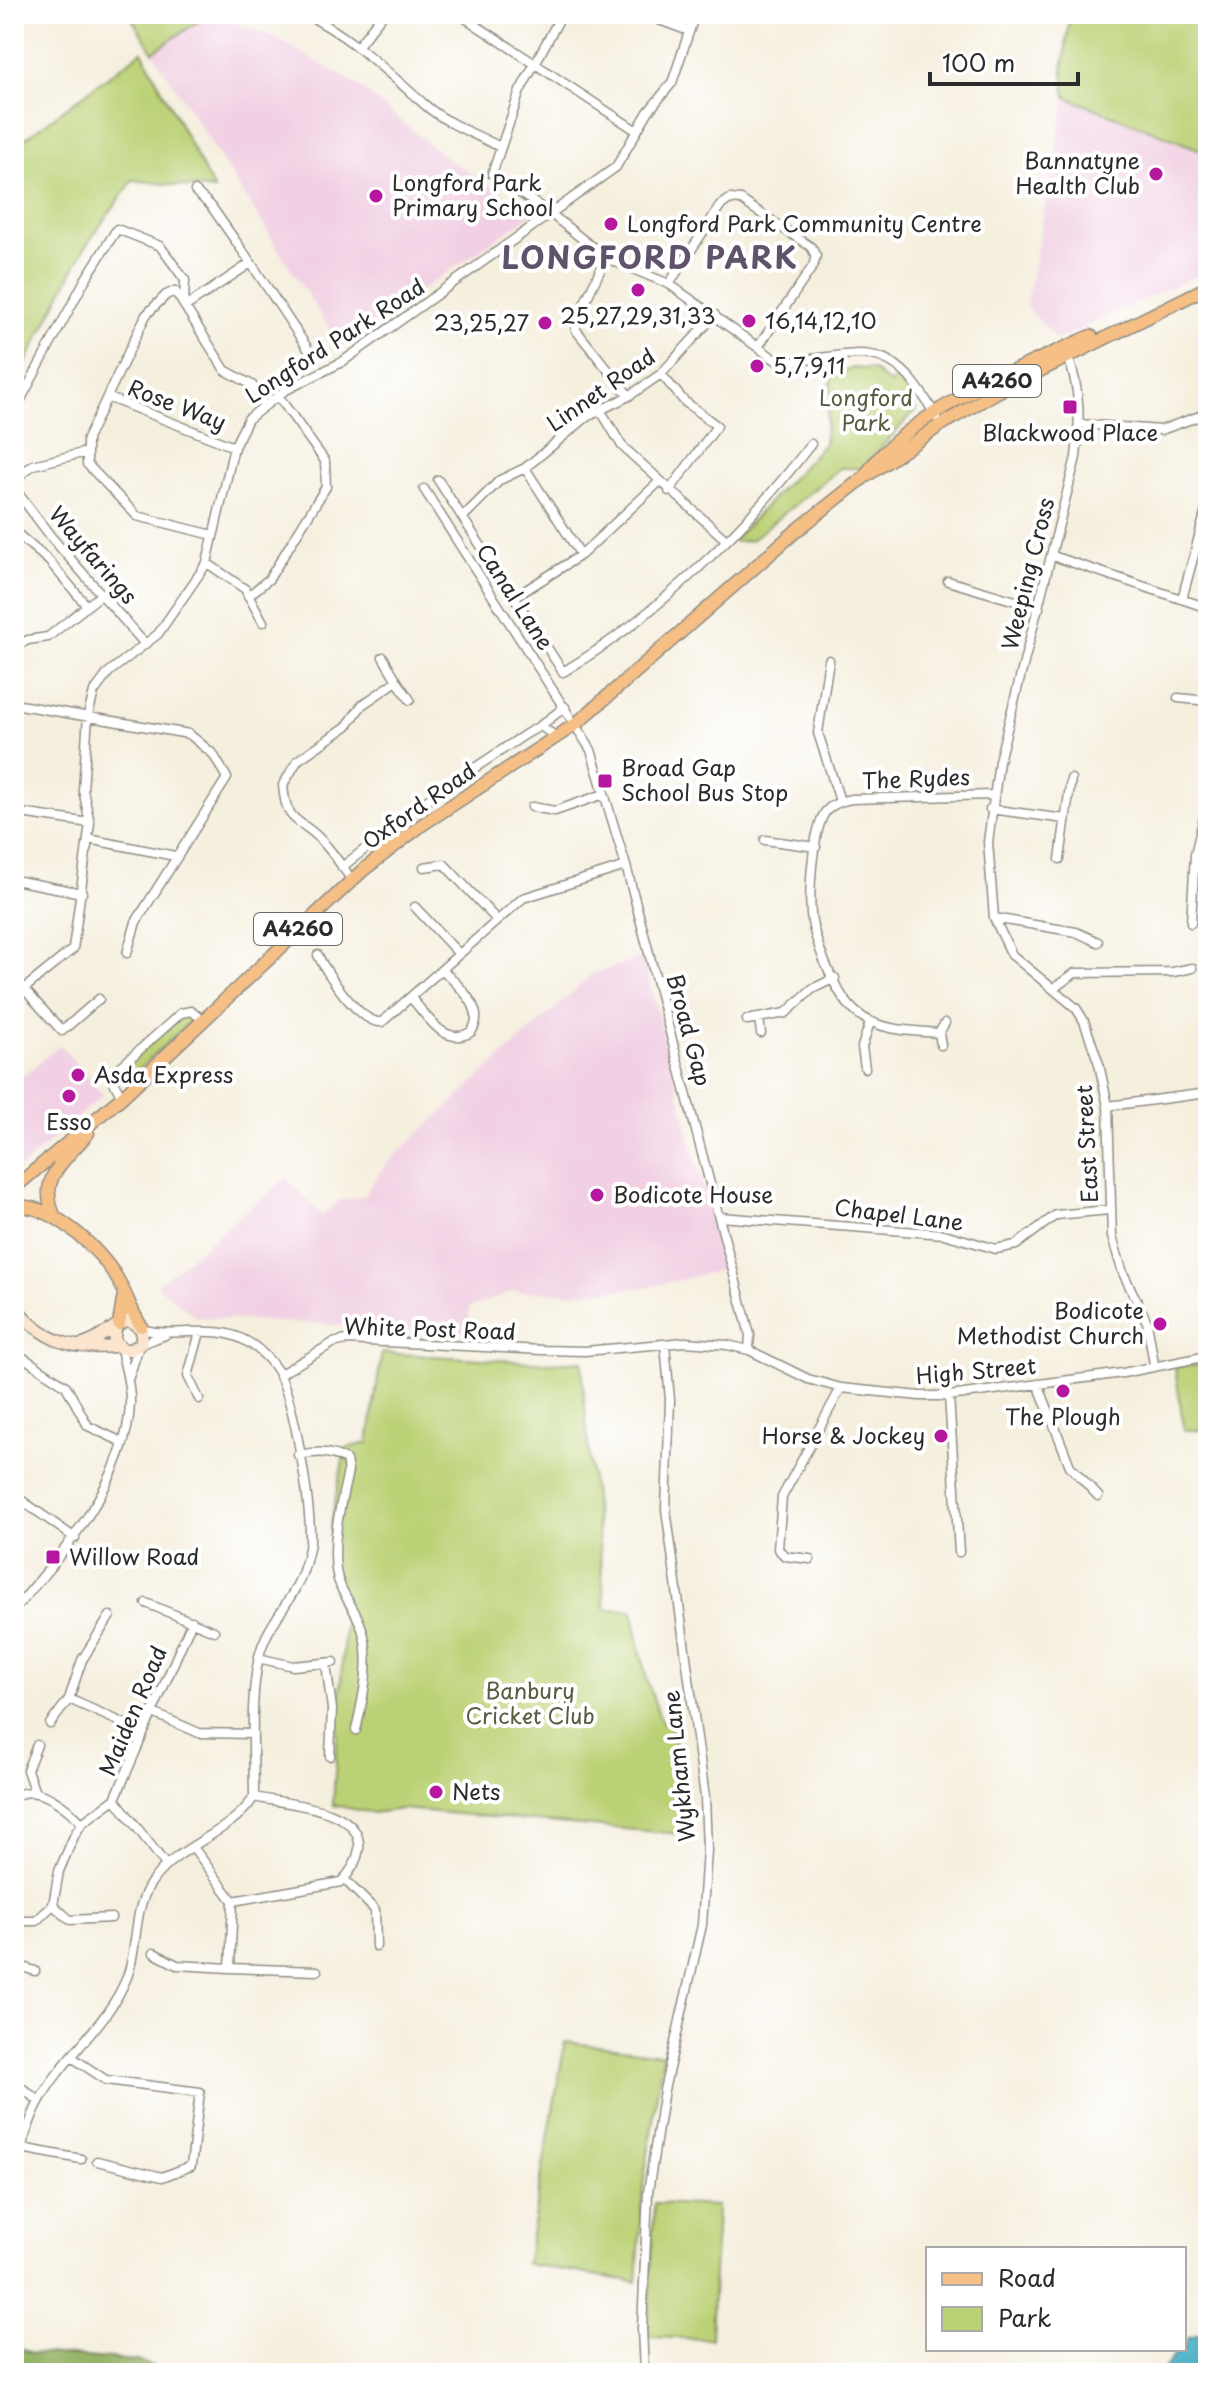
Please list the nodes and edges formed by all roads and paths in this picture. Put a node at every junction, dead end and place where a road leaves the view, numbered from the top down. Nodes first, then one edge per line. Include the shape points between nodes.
1 (305, 14) edge
2 (383, 14) edge
3 (459, 14) edge
4 (562, 14) edge
5 (643, 14) edge
6 (695, 14) edge
7 (689, 31) junction
8 (357, 47) junction
9 (534, 61) junction
10 (637, 131) junction
11 (500, 147) junction
12 (195, 191) dead end
13 (551, 214) junction
14 (606, 258) junction
15 (251, 263) junction
16 (669, 284) junction
17 (1208, 287) edge
18 (184, 305) junction
19 (715, 315) junction
20 (758, 347) junction
21 (1066, 352) junction
22 (314, 358) dead end
23 (661, 374) junction
24 (278, 396) junction
25 (629, 396) junction
26 (107, 397) junction
27 (263, 405) junction
28 (601, 411) junction
29 (14, 412) edge
30 (1208, 413) edge
31 (937, 420) junction
32 (1079, 424) junction
33 (811, 444) dead end
34 (234, 447) junction
35 (87, 452) junction
36 (525, 468) junction
37 (14, 480) edge
38 (438, 480) dead end
39 (659, 482) junction
40 (14, 488) edge
41 (424, 489) dead end
42 (669, 491) junction
43 (1208, 515) edge
44 (463, 517) junction
45 (14, 531) edge
46 (213, 535) junction
47 (725, 539) junction
48 (581, 555) junction
49 (1053, 556) junction
50 (207, 563) junction
51 (948, 581) dead end
52 (102, 594) junction
53 (248, 596) junction
54 (515, 597) junction
55 (1182, 599) junction
56 (87, 606) junction
57 (1039, 608) junction
58 (1208, 608) edge
59 (263, 622) dead end
60 (14, 633) edge
61 (145, 644) junction
62 (15, 646) edge
63 (383, 657) dead end
64 (829, 660) dead end
65 (397, 681) junction
66 (1178, 698) dead end
67 (410, 700) dead end
68 (1208, 701) edge
69 (14, 704) edge
70 (565, 707) junction
71 (88, 715) junction
72 (576, 724) junction
73 (540, 726) junction
74 (557, 737) junction
75 (1071, 779) dead end
76 (604, 794) junction
77 (993, 795) junction
78 (840, 801) junction
79 (1208, 801) edge
80 (532, 807) dead end
81 (990, 809) junction
82 (14, 812) edge
83 (1065, 819) junction
84 (90, 823) junction
85 (88, 839) junction
86 (765, 840) dead end
87 (816, 847) junction
88 (1195, 854) junction
89 (1208, 855) edge
90 (175, 856) junction
91 (1060, 859) dead end
92 (626, 866) junction
93 (342, 867) junction
94 (424, 867) dead end
95 (14, 880) edge
96 (353, 881) junction
97 (82, 893) junction
98 (415, 907) dead end
99 (994, 918) junction
100 (496, 919) junction
101 (1191, 923) dead end
102 (1098, 942) dead end
103 (127, 953) dead end
104 (459, 954) junction
105 (318, 955) dead end
106 (1192, 968) dead end
107 (443, 970) junction
108 (835, 978) junction
109 (1054, 988) junction
110 (18, 992) edge
111 (411, 998) junction
112 (99, 999) dead end
113 (759, 1019) junction
114 (204, 1020) junction
115 (747, 1020) dead end
116 (870, 1022) junction
117 (945, 1023) dead end
118 (761, 1033) dead end
119 (939, 1033) junction
120 (941, 1045) dead end
121 (865, 1068) dead end
122 (1208, 1093) edge
123 (122, 1097) junction
124 (1108, 1106) junction
125 (102, 1114) junction
126 (14, 1188) edge
127 (14, 1207) edge
128 (1109, 1210) junction
129 (55, 1215) junction
130 (720, 1217) junction
131 (124, 1291) junction
132 (14, 1305) edge
133 (118, 1325) junction
134 (142, 1327) junction
135 (200, 1332) junction
136 (170, 1334) junction
137 (665, 1344) junction
138 (140, 1345) junction
139 (77, 1346) junction
140 (120, 1347) junction
141 (749, 1350) junction
142 (1208, 1356) edge
143 (24, 1358) dead end
144 (1154, 1364) junction
145 (279, 1375) junction
146 (129, 1382) junction
147 (1038, 1384) junction
148 (841, 1388) junction
149 (949, 1396) junction
150 (199, 1399) dead end
151 (122, 1442) junction
152 (298, 1455) junction
153 (14, 1495) edge
154 (1098, 1496) dead end
155 (75, 1538) junction
156 (959, 1552) dead end
157 (810, 1559) dead end
158 (146, 1603) dead end
159 (15, 1608) edge
160 (110, 1616) dead end
161 (192, 1621) junction
162 (214, 1631) dead end
163 (258, 1658) junction
164 (69, 1699) junction
165 (151, 1712) junction
166 (50, 1724) dead end
167 (356, 1730) dead end
168 (143, 1732) junction
169 (253, 1734) junction
170 (37, 1745) dead end
171 (330, 1756) dead end
172 (35, 1793) junction
173 (14, 1797) edge
174 (254, 1797) junction
175 (115, 1799) junction
176 (82, 1823) junction
177 (193, 1847) junction
178 (166, 1865) junction
179 (344, 1879) junction
180 (233, 1901) junction
181 (53, 1905) junction
182 (111, 1918) dead end
183 (14, 1921) edge
184 (376, 1946) dead end
185 (154, 1953) dead end
186 (16, 1964) edge
187 (230, 1968) junction
188 (35, 1971) dead end
189 (317, 1971) dead end
190 (14, 1975) edge
191 (73, 2058) junction
192 (14, 2082) edge
193 (39, 2101) junction
194 (81, 2159) dead end
195 (97, 2161) dead end
196 (644, 2373) edge

1 - 8 street
2 - 8 street
3 - 9 street
4 - 9 street
5 - 7 street
6 - 7 street, Longford Park Road
7 - 10 street, Longford Park Road via 672,83
8 - 11 street via 424,105
9 - 10 street
9 - 11 street
10 - 13 street, Longford Park Road via 616,167
11 - 13 street via 492,174
12 - 15 street
13 - 14 street
13 - 24 street, Longford Park Road via 342,362
14 - 16 street
14 - 25 street via 576,330
15 - 18 street
15 - 22 street
16 - 19 street
16 - 20 street via 720,206 730,199 741,200 811,247 816,256 813,266
17 - 21 main road, Oxford Road / A4260 via 1129,317
18 - 26 street via 175,291 146,315
18 - 27 street via 225,370 252,385
18 - 29 street via 185,280 160,246 117,229
19 - 20 street
19 - 23 street, Linnet Road
20 - 31 street via 780,363 878,354 899,364
21 - 31 main road, Oxford Road / A4260
21 - 32 street, Weeping Cross via 1077,378
23 - 25 street, Linnet Road
23 - 42 street via 684,401 717,426
24 - 27 street, Longford Park Road
24 - 53 street via 325,461 326,487 269,579
25 - 28 street, Linnet Road
26 - 34 street, Rose Way
26 - 35 street via 87,439
27 - 34 street, Longford Park Road via 248,419
28 - 36 street, Linnet Road
28 - 39 street via 622,446
30 - 32 street via 1161,430
31 - 72 main road, Oxford Road / A4260 via 879,456 863,478
32 - 49 street, Weeping Cross
33 - 47 street
34 - 46 street, Longford Park Road
35 - 37 street via 33,465
35 - 46 street via 87,464 137,516
36 - 44 street, Linnet Road via 500,480
36 - 48 street
38 - 44 street
39 - 42 street
39 - 48 street
40 - 52 street, Wayfarings
41 - 70 street, Canal Lane
42 - 47 street
43 - 55 street
44 - 54 street
45 - 56 street via 49,561
46 - 50 street, Longford Park Road
47 - 54 street via 649,611 563,672
48 - 54 street
49 - 55 street
49 - 57 street, Weeping Cross
50 - 53 street
50 - 61 street, Longford Park Road via 158,634
51 - 57 street
52 - 56 street
52 - 61 street, Wayfarings
53 - 59 street
55 - 58 street
56 - 62 street via 48,637
57 - 77 street, Weeping Cross
60 - 62 street
61 - 71 street, Longford Park Road via 101,682
63 - 65 street
64 - 78 street, The Rydes via 818,733
65 - 67 street
65 - 93 street via 298,760 283,785 289,811
66 - 68 street
69 - 71 street
70 - 72 street, Canal Lane
70 - 73 street
71 - 84 street, Longford Park Road via 83,790
71 - 90 street via 189,734 213,754 227,778
72 - 74 main road, Oxford Road / A4260
72 - 76 street, Broad Gap via 591,750
73 - 74 street
73 - 93 street via 434,795
74 - 96 main road, Oxford Road / A4260 via 423,824
75 - 83 street
76 - 80 street via 555,811
76 - 92 street, Broad Gap
77 - 78 street, The Rydes
77 - 81 street, Weeping Cross
78 - 87 street, The Rydes via 822,817
79 - 88 street
81 - 83 street
81 - 99 street, East Street via 988,870
82 - 84 street
83 - 91 street
84 - 85 street, Longford Park Road
85 - 90 street
85 - 97 street, Longford Park Road
86 - 87 street
87 - 108 street, The Rydes via 811,913
88 - 89 street
88 - 101 street
90 - 103 street via 136,922
92 - 100 street via 532,894
92 - 130 street, Broad Gap
93 - 96 street
94 - 100 street via 444,864
95 - 97 street
96 - 114 main road, Oxford Road / A4260
97 - 110 street, Longford Park Road via 73,949
98 - 104 street
99 - 102 street via 1076,932
99 - 109 street, East Street via 1012,955
100 - 104 street
104 - 107 street
105 - 111 street via 324,969 370,1020 387,1019
106 - 109 street via 1075,973
107 - 111 street
107 - 111 street via 473,1004 477,1018 471,1032 457,1038 444,1035
108 - 113 street via 812,989 786,1013
108 - 116 street, The Rydes via 848,1004
109 - 124 street, East Street via 1084,1021
110 - 112 street via 62,1031
113 - 115 street
113 - 118 street
114 - 123 main road, Oxford Road / A4260
114 - 123 street via 191,1011 181,1013 117,1070 114,1083
116 - 119 street
116 - 121 street via 862,1047
117 - 119 street
119 - 120 street
122 - 124 street
123 - 125 main road, Oxford Road / A4260
124 - 128 street, East Street
125 - 126 main road, Oxford Road / A4260
125 - 129 main road via 50,1177 48,1198
127 - 129 main road via 34,1206
128 - 130 street, Chapel Lane via 1056,1215 1016,1245 996,1249 944,1234
128 - 144 street, East Street via 1116,1255 1147,1322
129 - 131 main road via 103,1261
130 - 141 street, Broad Gap via 750,1335
131 - 133 main road
131 - 134 main road
132 - 139 street via 42,1335
133 - 134 street via 128,1320
133 - 139 street via 102,1338
133 - 140 street via 114,1339
134 - 136 street
134 - 138 street
135 - 136 street
135 - 145 street via 248,1341
135 - 150 street via 188,1376
136 - 138 street
137 - 141 street, High Street via 702,1342
137 - 145 street, White Post Road via 571,1351 346,1340
137 - 196 street, Wykham Lane via 670,1400 666,1509 705,1797 707,1850 702,1925 664,2090 648,2192
138 - 140 street
138 - 146 street
139 - 140 street
140 - 146 street
141 - 148 street, High Street via 808,1379
142 - 144 street, High Street
143 - 151 street via 66,1386 88,1426
144 - 147 street, High Street
145 - 152 street
146 - 151 street
147 - 149 street, High Street
147 - 154 street via 1070,1466
148 - 149 street, High Street
148 - 157 street via 779,1507 778,1549 785,1556
149 - 156 street
151 - 155 street via 103,1490
152 - 163 street via 310,1542 303,1572
152 - 167 street via 323,1451 346,1460 334,1547 340,1592 365,1640
153 - 155 street
155 - 159 street
158 - 161 street
160 - 164 street via 82,1660
161 - 162 street
161 - 165 street, Maiden Road
163 - 169 street
163 - 171 street via 293,1666 330,1663
164 - 166 street
164 - 168 street
165 - 168 street, Maiden Road
165 - 169 street via 199,1733
168 - 175 street, Maiden Road
169 - 174 street
170 - 172 street via 27,1770
172 - 173 street
172 - 176 street
174 - 177 street
174 - 179 street via 347,1821 359,1847
175 - 176 street, Maiden Road
175 - 178 street
176 - 181 street, Maiden Road via 59,1871
177 - 178 street
177 - 180 street
178 - 191 street via 142,1901 127,1976
179 - 180 street
179 - 184 street via 375,1910
180 - 187 street
181 - 182 street via 70,1920
181 - 183 street via 36,1921
185 - 187 street via 177,1965
186 - 188 street
186 - 190 street
187 - 189 street
191 - 193 street
191 - 195 street via 106,2080 200,2092 191,2166 162,2177
192 - 193 street
193 - 194 street via 21,2148

